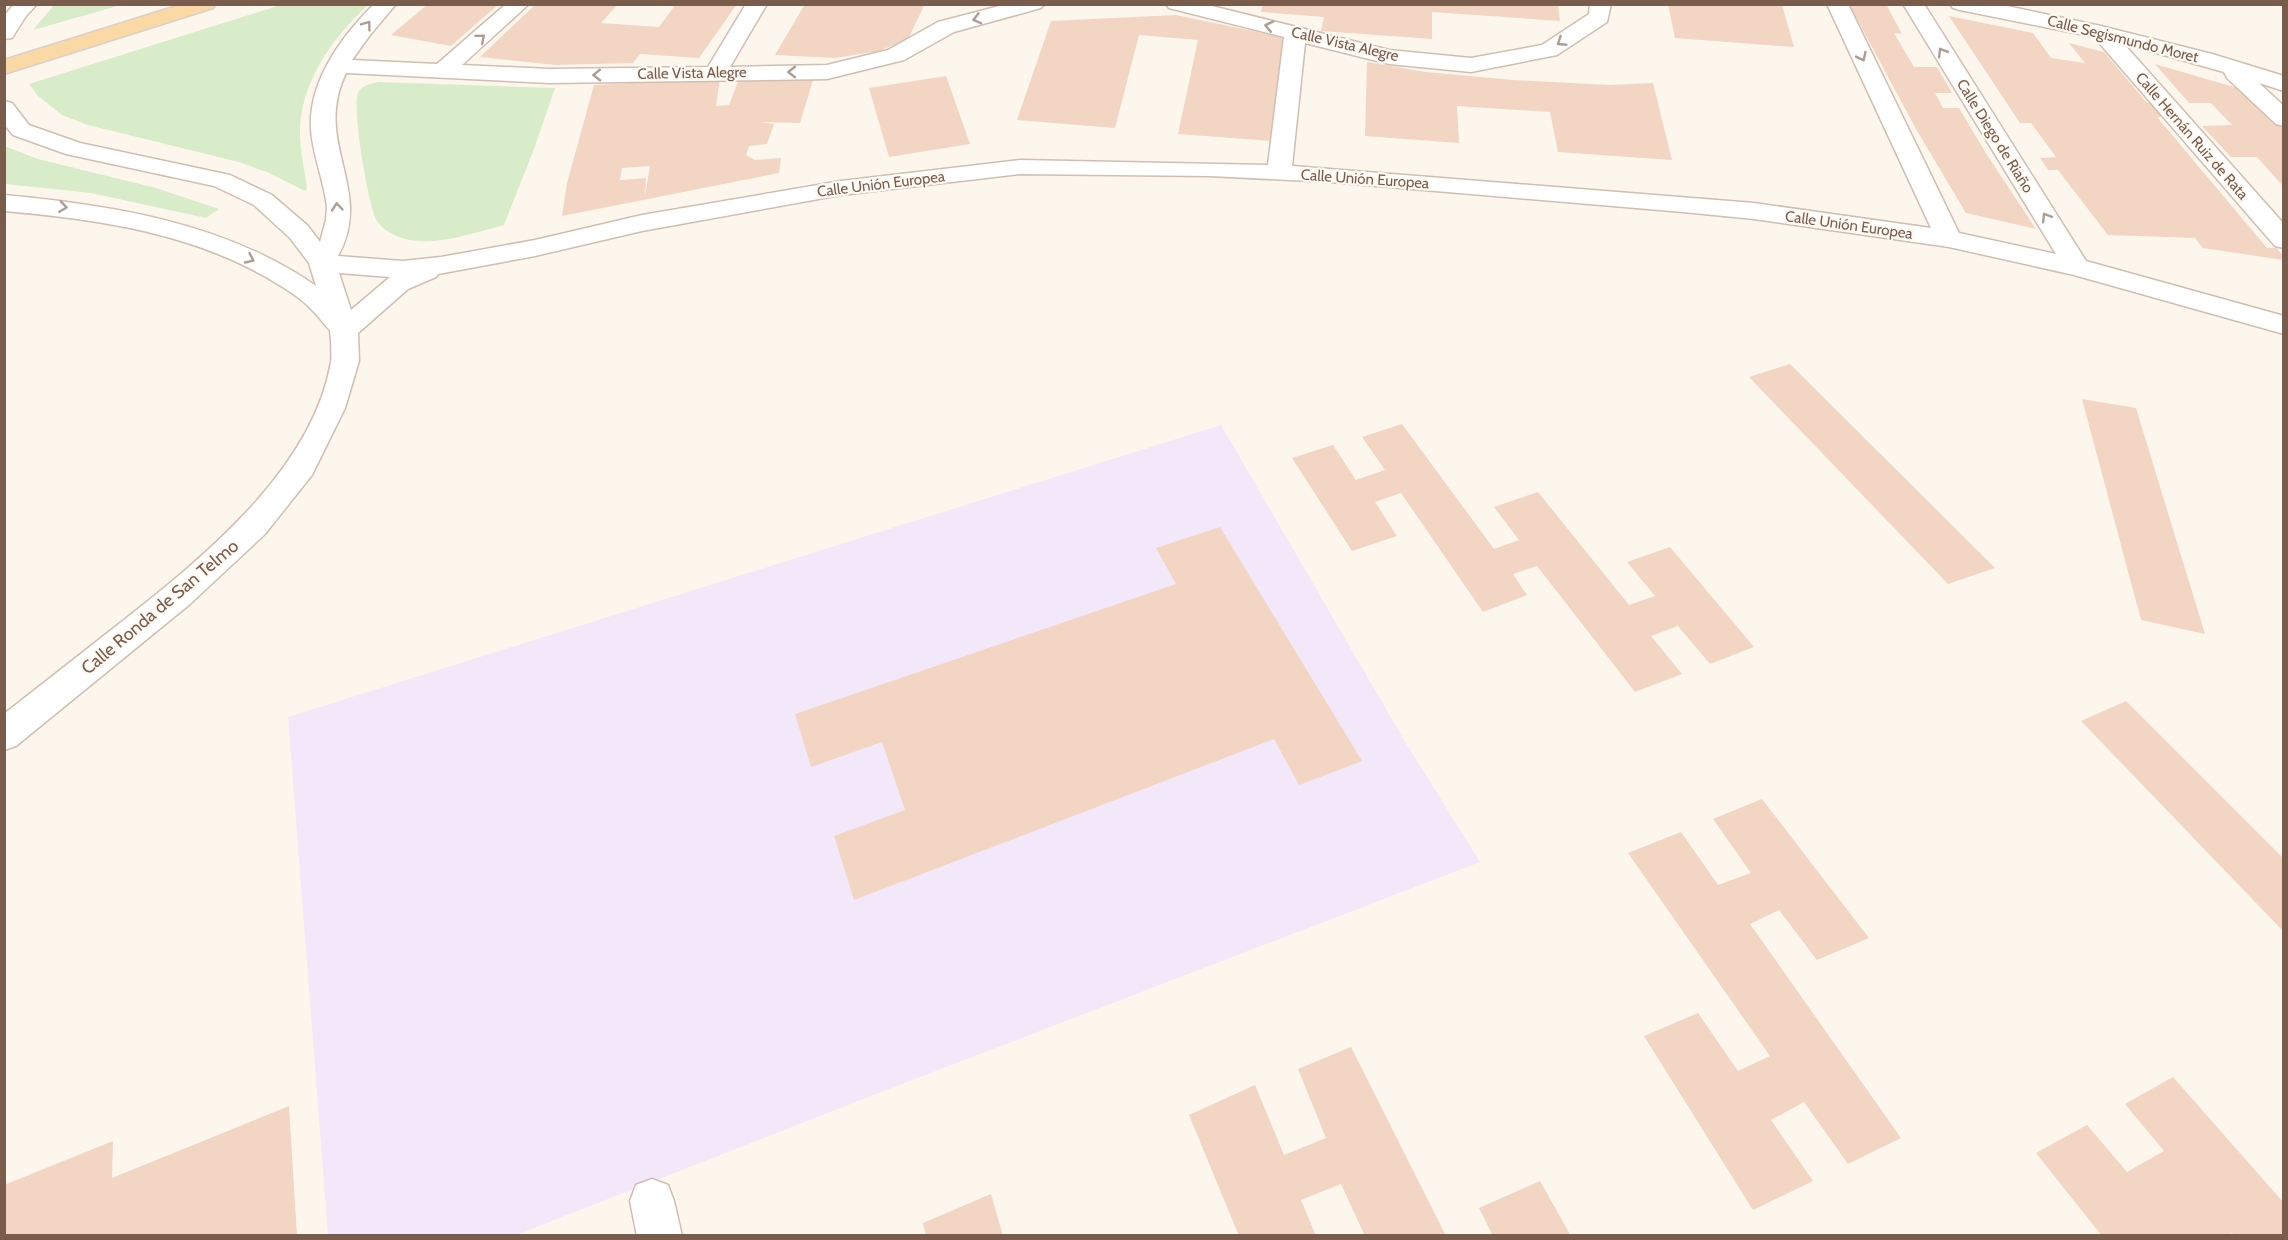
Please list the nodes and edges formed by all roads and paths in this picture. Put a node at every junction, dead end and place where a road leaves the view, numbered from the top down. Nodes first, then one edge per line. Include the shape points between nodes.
1 (27, 4) edge
2 (206, 4) edge
3 (386, 4) edge
4 (519, 4) edge
5 (757, 4) edge
6 (937, 4) edge
7 (1034, 4) edge
8 (1176, 4) edge
9 (1601, 4) edge
10 (1837, 4) edge
11 (1913, 4) edge
12 (1960, 4) edge
13 (946, 27) junction
14 (2101, 32) junction
15 (4, 33) edge
16 (1295, 33) junction
17 (2225, 64) junction
18 (338, 66) junction
19 (4, 68) edge
20 (442, 70) junction
21 (715, 73) junction
22 (2283, 84) edge
23 (4, 108) edge
24 (2283, 119) edge
25 (1279, 172) junction
26 (4, 202) edge
27 (1949, 238) junction
28 (2283, 240) edge
29 (322, 262) junction
30 (441, 265) junction
31 (2077, 267) junction
32 (2283, 326) edge
33 (344, 330) junction
34 (4, 735) edge

1 - 15 street
2 - 19 main road
18 -> 3 street via 371,18
20 -> 4 street
5 - 21 street
6 - 13 street
7 -> 13 street, Calle Vista Alegre
16 -> 8 street, Calle Vista Alegre
9 -> 16 street, Calle Vista Alegre via 1599,18 1549,50 1471,65 1389,57
10 -> 27 street
31 -> 11 street, Calle Diego de Riaño
12 - 14 street, Calle Segismundo Moret
13 -> 21 street, Calle Vista Alegre via 896,55 827,72
14 - 17 street, Calle Segismundo Moret
14 - 28 street, Calle Hernán Ruiz de Rata
16 - 25 street
17 - 22 street, Calle Segismundo Moret
17 - 24 street
18 - 20 street, Calle Vista Alegre
29 -> 18 street via 336,232 339,210 322,127 327,91
21 -> 20 street, Calle Vista Alegre via 550,76
23 - 29 street, Calle Ronda de San Telmo via 21,130 74,149 221,180 263,200 300,232
25 - 27 street, Calle Unión Europea via 1683,204
25 - 30 street, Calle Unión Europea via 1020,167 841,188 642,223
26 -> 33 street via 64,207 213,243 287,277 319,301
27 - 31 street, Calle Unión Europea
29 - 30 street, Calle Unión Europea via 403,269
29 - 33 street, Calle Ronda de San Telmo
30 - 33 street, Calle Unión Europea via 399,283
31 - 32 street, Calle Unión Europea
33 - 34 street, Calle Ronda de San Telmo via 345,361 331,408 301,467 254,526 179,595

